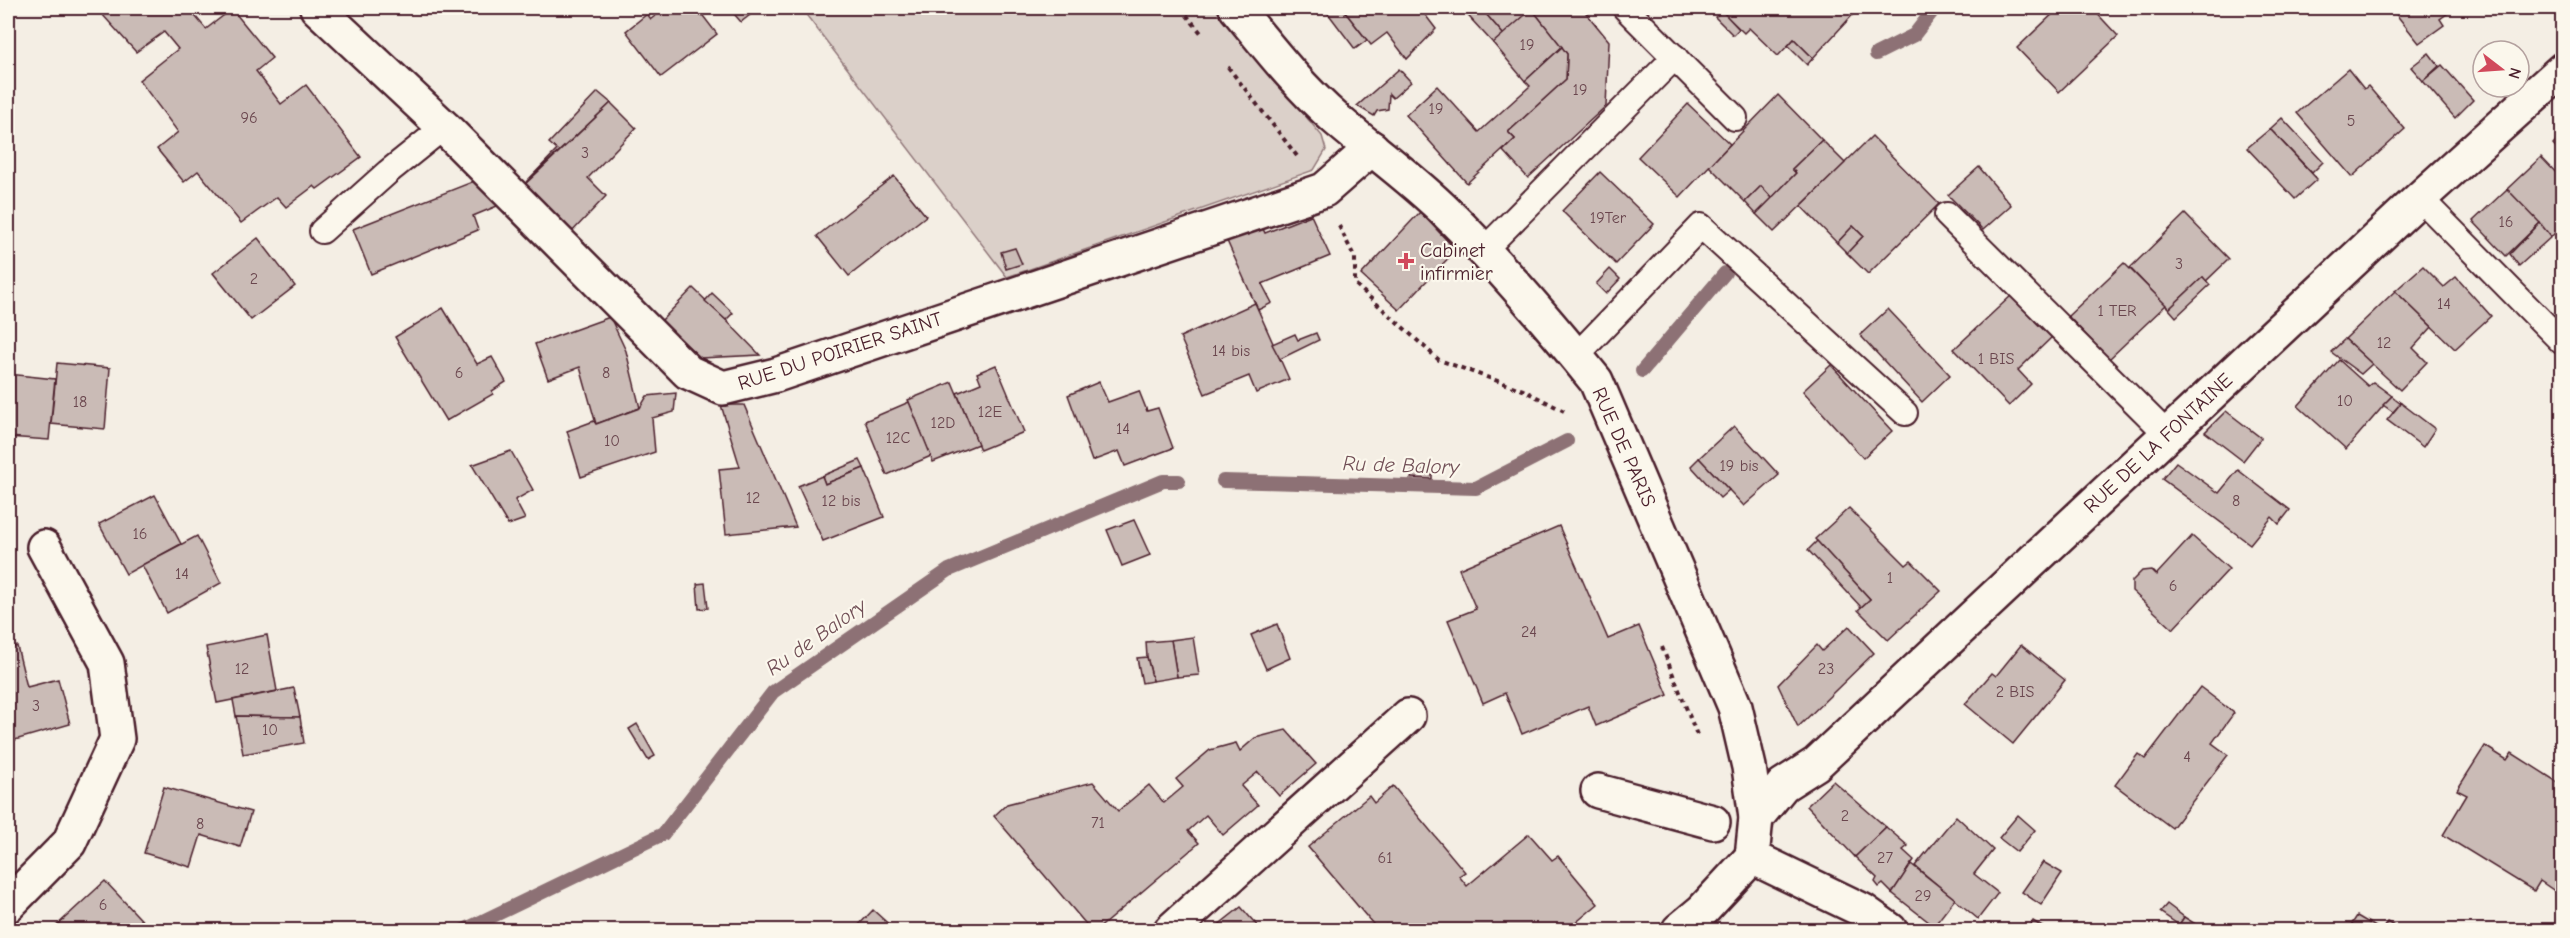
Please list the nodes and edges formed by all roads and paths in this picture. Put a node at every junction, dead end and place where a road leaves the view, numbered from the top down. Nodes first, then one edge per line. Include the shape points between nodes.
1 (317, 8) edge
2 (1181, 8) edge
3 (1236, 8) edge
4 (1625, 8) edge
5 (1203, 35) dead end
6 (1675, 57) junction
7 (1224, 62) dead end
8 (2562, 70) edge
9 (1735, 118) dead end
10 (444, 127) junction
11 (1372, 148) junction
12 (1324, 190) junction
13 (2420, 198) junction
14 (1947, 215) dead end
15 (322, 231) dead end
16 (1484, 250) junction
17 (2562, 342) edge
18 (1576, 356) junction
19 (1568, 413) dead end
20 (1905, 413) dead end
21 (2167, 434) junction
22 (44, 547) dead end
23 (1660, 641) dead end
24 (1408, 717) dead end
25 (1698, 739) dead end
26 (1598, 791) dead end
27 (1756, 818) junction
28 (1713, 822) dead end
29 (1752, 857) junction
30 (8, 905) edge
31 (1171, 930) edge
32 (1679, 930) edge
33 (1890, 930) edge

1 - 10 street, RUE DU POIRIER SAINT
2 - 5 path
3 - 11 street, RUE DE PARIS via 1294,79
4 - 6 lane
6 - 9 lane
6 - 16 lane
7 - 12 path
8 - 13 street, RUE DE LA FONTAINE
10 - 12 street, RUE DU POIRIER SAINT via 688,372 723,388 776,375
10 - 15 lane
11 - 12 street, RUE DU POIRIER SAINT
11 - 16 street, RUE DE PARIS
12 - 19 path via 1355,258 1355,284 1439,360 1523,390
13 - 17 lane
13 - 21 street, RUE DE LA FONTAINE
14 - 21 lane
16 - 18 street, RUE DE PARIS
18 - 20 lane via 1701,226
18 - 27 street, RUE DE PARIS via 1596,381 1735,707
21 - 27 street, RUE DE LA FONTAINE via 1816,764 1784,784
22 - 30 street via 107,663 117,739 69,843
23 - 25 path
24 - 31 street
26 - 28 street
27 - 29 street, RUE DE PARIS
29 - 32 street
29 - 33 street via 1862,910

